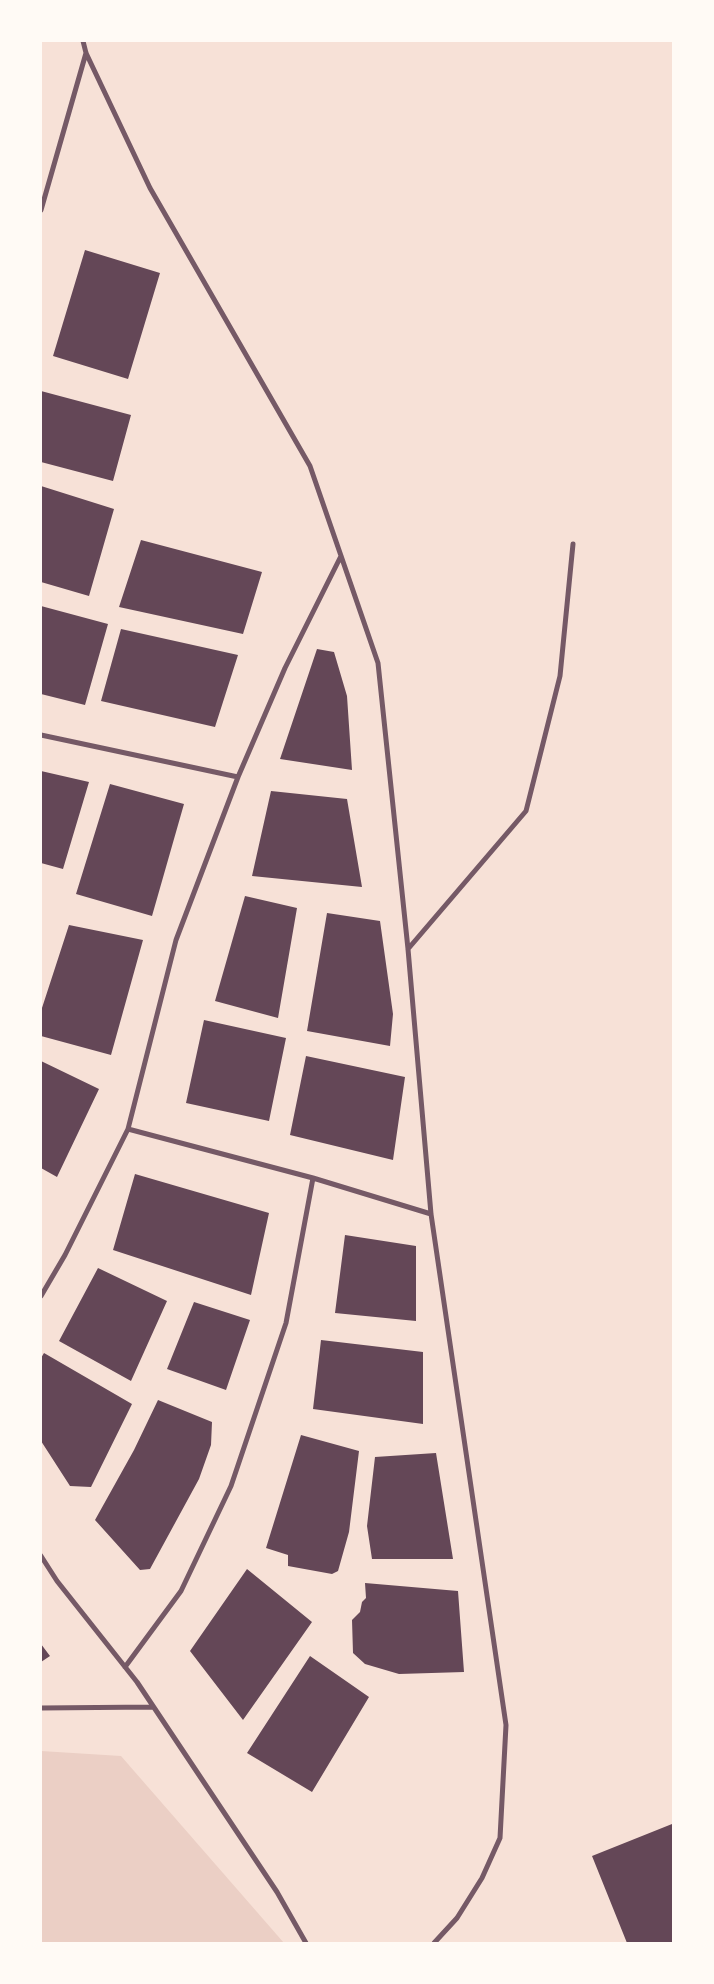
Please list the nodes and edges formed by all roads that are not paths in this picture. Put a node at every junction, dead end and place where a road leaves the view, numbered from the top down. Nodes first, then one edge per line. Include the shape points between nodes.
1 (83, 41) edge
2 (86, 53) junction
3 (41, 210) edge
4 (573, 544) dead end
5 (341, 556) junction
6 (41, 735) edge
7 (238, 777) junction
8 (408, 949) junction
9 (128, 1129) junction
10 (313, 1178) junction
11 (431, 1214) junction
12 (41, 1296) edge
13 (41, 1556) edge
14 (125, 1667) junction
15 (153, 1707) junction
16 (41, 1708) edge
17 (306, 1943) edge
18 (434, 1943) edge

1 - 2 street
2 - 3 street
2 - 5 street via 150,188 310,466
4 - 8 street via 560,676 526,811
5 - 7 street via 285,668
5 - 8 street via 378,664
6 - 7 street
7 - 9 street via 176,940
8 - 11 street
9 - 10 street
9 - 12 street
10 - 11 street
10 - 14 street via 286,1323 231,1486 181,1591
11 - 18 street via 506,1725 500,1838 482,1878 457,1918
13 - 14 street
14 - 15 street
15 - 16 street
15 - 17 street via 276,1892

